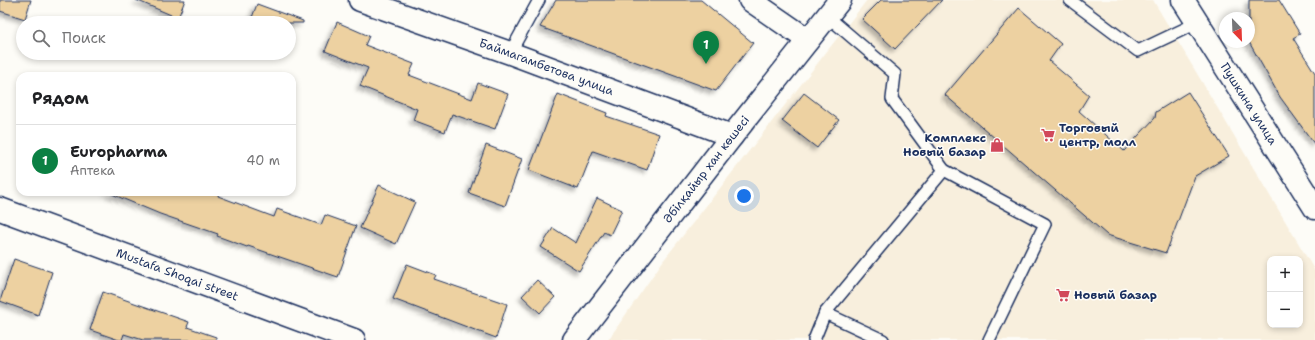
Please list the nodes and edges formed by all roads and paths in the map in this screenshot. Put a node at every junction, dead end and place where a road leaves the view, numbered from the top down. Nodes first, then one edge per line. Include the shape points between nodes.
1 (360, 0) edge
2 (538, 0) edge
3 (750, 0) edge
4 (1070, 0) edge
5 (1183, 0) edge
6 (833, 8) edge
7 (1197, 23) junction
8 (808, 40) junction
9 (510, 53) junction
10 (732, 136) junction
11 (944, 170) junction
12 (1315, 208) edge
13 (0, 209) edge
14 (825, 313) junction
15 (354, 340) edge
16 (574, 340) edge
17 (814, 340) edge
18 (883, 340) edge
19 (989, 340) edge

1 - 9 street, Баймагамбетова улица
2 - 9 lane
3 - 8 street
4 - 7 lane via 1138,51
5 - 7 street, Пушкина улица
6 - 8 street, Әбілқайыр хан көшесі
6 - 11 lane via 895,74 892,99
7 - 12 street, Пушкина улица
8 - 10 street, Әбілқайыр хан көшесі
9 - 10 street, Баймагамбетова улица
10 - 16 street, Әбілқайыр хан көшесі
11 - 14 lane
11 - 19 lane via 1045,224
13 - 15 street, Mustafa Shoqai street
14 - 17 lane
14 - 18 lane

